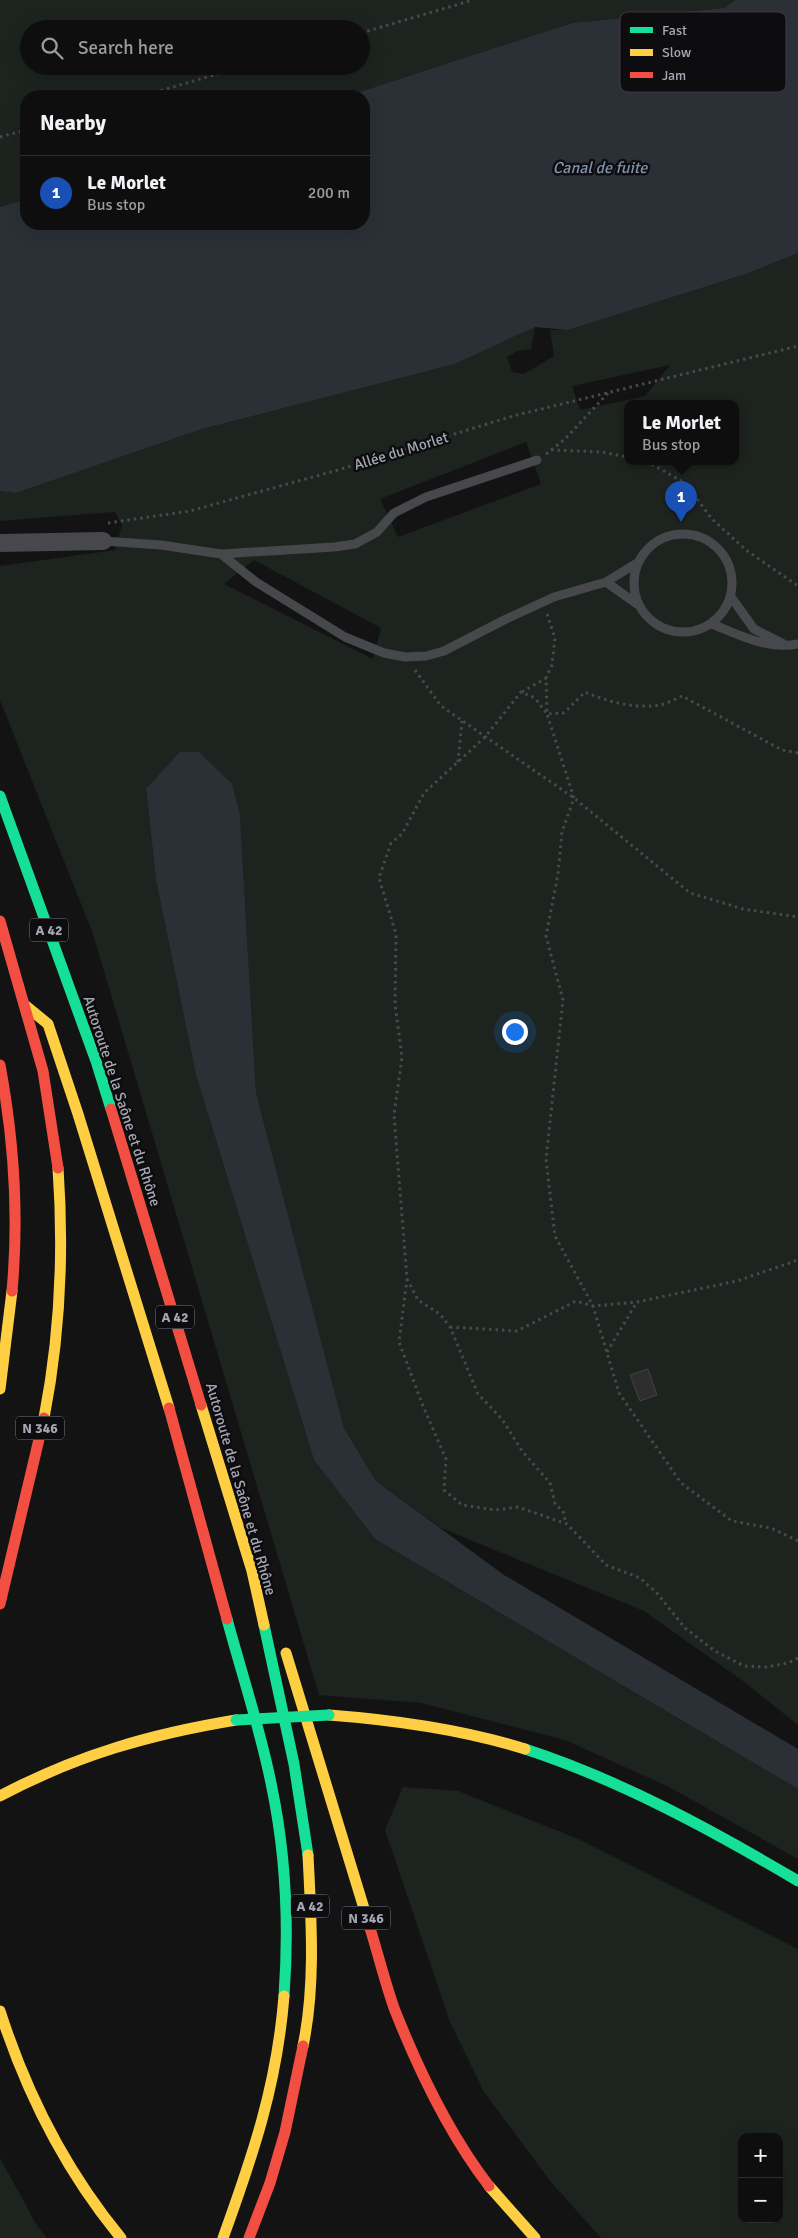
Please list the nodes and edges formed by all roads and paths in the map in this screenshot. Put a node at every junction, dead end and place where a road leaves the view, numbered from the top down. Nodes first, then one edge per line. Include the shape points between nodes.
1 (473, 0) edge
2 (370, 29) edge
3 (214, 75) edge
4 (163, 90) edge
5 (20, 132) edge
6 (0, 137) edge
7 (798, 346) edge
8 (609, 391) junction
9 (551, 450) junction
10 (624, 456) edge
11 (537, 460) joint
12 (653, 465) edge
13 (106, 523) dead end
14 (103, 541) joint
15 (0, 543) edge
16 (221, 554) junction
17 (637, 563) junction
18 (606, 582) junction
19 (798, 586) edge
20 (731, 597) junction
21 (543, 602) junction
22 (637, 604) junction
23 (712, 624) junction
24 (794, 645) edge
25 (405, 657) junction
26 (546, 678) junction
27 (522, 692) junction
28 (547, 714) junction
29 (462, 721) junction
30 (485, 737) junction
31 (798, 753) edge
32 (458, 762) junction
33 (0, 796) edge
34 (574, 798) junction
35 (798, 917) edge
36 (0, 921) edge
37 (26, 1006) junction
38 (0, 1065) edge
39 (47, 1225) dead end
40 (61, 1248) junction
41 (798, 1260) edge
42 (407, 1279) junction
43 (637, 1302) junction
44 (593, 1306) junction
45 (450, 1327) junction
46 (607, 1353) junction
47 (0, 1389) edge
48 (567, 1524) junction
49 (798, 1541) edge
50 (252, 1571) junction
51 (0, 1604) edge
52 (274, 1613) dead end
53 (283, 1640) dead end
54 (798, 1658) edge
55 (0, 1796) edge
56 (798, 1881) edge
57 (1, 2015) edge
58 (121, 2238) edge
59 (223, 2238) edge
60 (249, 2238) edge
61 (535, 2238) edge

1 - 2 path
3 - 4 path
5 - 6 path
7 - 8 path, Allée du Morlet
8 - 9 path
8 - 13 path, Allée du Morlet via 190,511
9 - 10 path
9 - 11 path
11 - 16 lane via 426,497 394,513 377,532 355,544
12 - 19 path via 685,483 719,525 746,550
14 - 15 street
14 - 16 lane
16 - 25 lane via 256,582 345,637 384,653
17 - 18 lane
17 - 20 lane via 652,544 667,536 684,533 701,537 718,548 728,562 733,580
17 - 22 lane via 633,580
18 - 21 lane
18 - 22 lane
20 - 23 lane
20 - 24 lane via 754,629
21 - 25 lane via 444,651
21 - 26 path via 555,638 552,665
22 - 23 lane via 647,618 667,630 684,633
23 - 24 lane via 756,642
25 - 29 path via 441,706
26 - 27 path
26 - 28 path
27 - 28 path via 535,698
27 - 30 path
28 - 31 path via 564,713 585,692 604,700 635,706 662,705 682,696 782,750
28 - 34 path
29 - 30 path
29 - 32 path
30 - 32 path
30 - 34 path
32 - 42 path via 424,793 402,834 391,843 379,878 396,934 395,1004 402,1057 394,1115
33 - 50 highway, Autoroute de la Saône et du Rhône / A 42 via 97,1064
34 - 35 path via 690,893 743,909
34 - 44 path via 562,832 546,936 563,1000 546,1159 555,1236
36 - 37 highway, N 346
37 - 40 highway, N 346 via 47,1092 57,1159
37 - 59 highway via 48,1024 78,1114 165,1396 272,1788 283,1869 287,1950 281,2029 270,2094 252,2159
38 - 47 highway via 10,1116 17,1228
39 - 40 highway
40 - 51 highway, N 346 via 58,1318 50,1383
41 - 43 path via 737,1281
42 - 45 path via 418,1300 440,1314
42 - 48 path via 399,1342 446,1460 444,1490 462,1505 495,1510 518,1507
43 - 44 path
43 - 46 path
44 - 45 path via 576,1301 517,1331
44 - 46 path
45 - 48 path via 478,1394 502,1419 522,1451 550,1483 555,1504 563,1511
46 - 49 path via 619,1393 681,1483 732,1521 771,1528
48 - 54 path via 606,1565 640,1578 656,1592 685,1628 715,1651 744,1666 766,1667
50 - 52 highway
50 - 60 highway, Autoroute de la Saône et du Rhône / A 42 via 294,1764 308,1853 311,1930 305,2038 285,2132
53 - 61 highway, N 346 via 394,2007 438,2103 479,2172
55 - 56 highway, bridge via 58,1767 121,1744 191,1727 236,1720 329,1715 383,1719 498,1741 584,1771 679,1815
57 - 58 highway via 22,2074 76,2179

